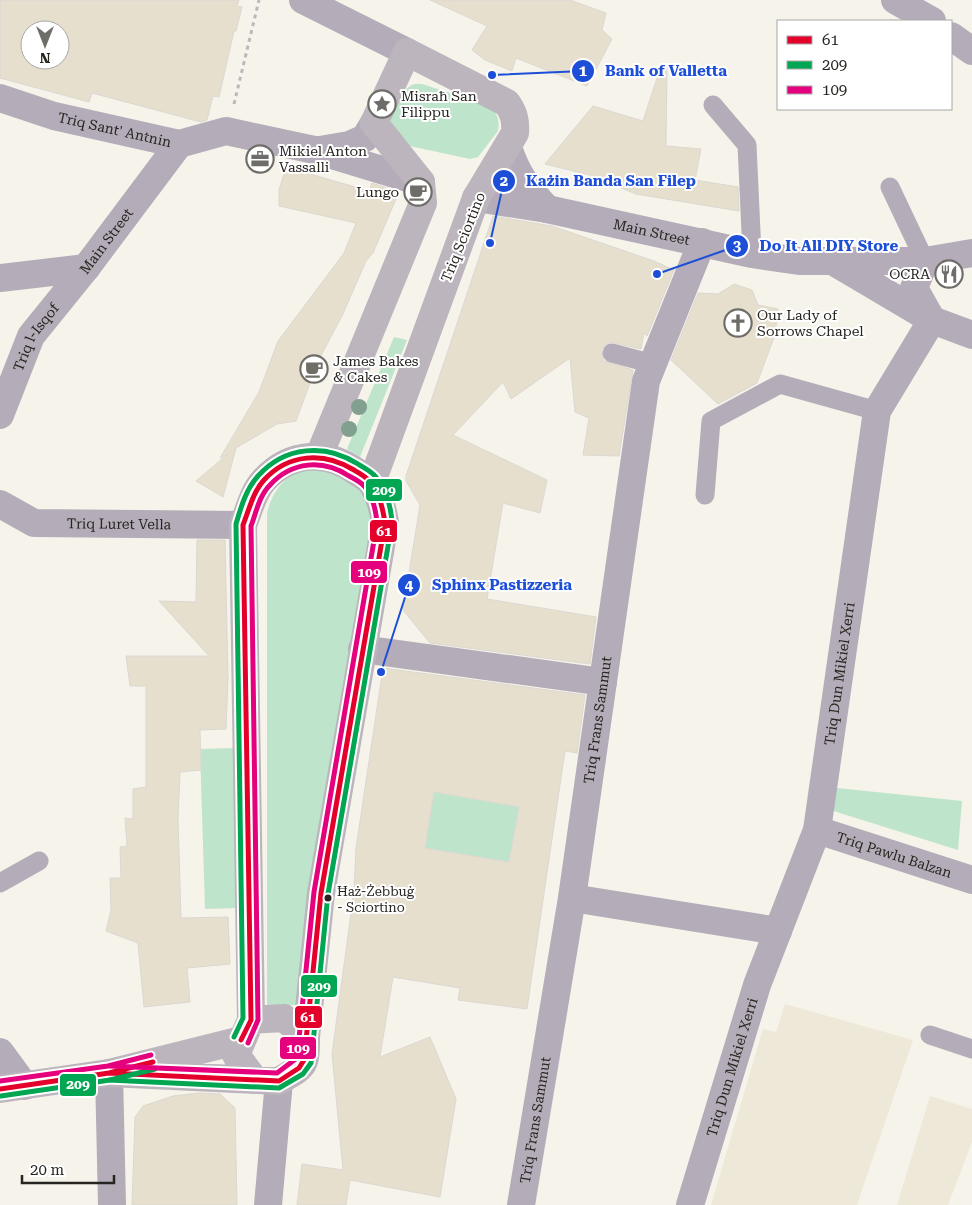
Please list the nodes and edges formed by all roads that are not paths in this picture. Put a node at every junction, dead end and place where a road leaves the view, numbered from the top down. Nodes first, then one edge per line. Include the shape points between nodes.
1 (302, 0) edge
2 (895, 0) edge
3 (930, 20) edge
4 (952, 37) edge
5 (972, 51) edge
6 (407, 52) junction
7 (0, 98) edge
8 (713, 106) dead end
9 (374, 124) junction
10 (179, 144) junction
11 (508, 147) junction
12 (319, 151) junction
13 (421, 182) junction
14 (890, 187) dead end
15 (476, 198) junction
16 (547, 209) junction
17 (702, 242) junction
18 (972, 253) edge
19 (752, 254) junction
20 (925, 261) junction
21 (834, 262) junction
22 (86, 268) junction
23 (0, 278) edge
24 (932, 320) junction
25 (972, 336) edge
26 (612, 353) dead end
27 (653, 364) junction
28 (877, 411) junction
29 (0, 415) edge
30 (319, 456) junction
31 (372, 482) junction
32 (705, 495) dead end
33 (0, 504) edge
34 (243, 525) junction
35 (362, 649) junction
36 (604, 682) junction
37 (817, 830) junction
38 (38, 861) dead end
39 (972, 880) edge
40 (0, 883) edge
41 (572, 898) junction
42 (778, 931) junction
43 (246, 1030) junction
44 (930, 1035) dead end
45 (306, 1037) junction
46 (972, 1049) edge
47 (0, 1052) edge
48 (109, 1073) junction
49 (267, 1080) junction
50 (12, 1088) edge
51 (112, 1205) edge
52 (268, 1205) edge
53 (521, 1205) edge
54 (690, 1205) edge

1 - 6 street
2 - 3 street
4 - 5 street
6 - 9 street
6 - 11 street, Triq Sciortino via 507,104 516,122
7 - 10 street, Triq Sant' Antnin via 54,116
8 - 19 lane via 747,145
9 - 12 street, Triq Sant' Antnin via 364,138 349,145
9 - 13 street
10 - 12 street, Triq Sant' Antnin via 226,131
10 - 22 street, Main Street
11 - 15 street, Triq Sciortino
11 - 16 street via 524,185
12 - 13 street, Triq Sant' Antnin
13 - 30 street via 423,203
14 - 20 lane
15 - 16 street, Main Street
15 - 31 street, Triq Sciortino
16 - 17 street, Main Street
17 - 19 street, Main Street
17 - 27 street, Triq Frans Sammut
18 - 20 street
19 - 21 street, Main Street
20 - 21 street
20 - 24 street via 914,288
21 - 24 street, Main Street
22 - 23 street, Main Street
22 - 29 street, Triq l-Isqof via 31,336
24 - 25 street, Main Street
24 - 28 street
26 - 27 lane
27 - 36 street, Triq Frans Sammut via 646,381
28 - 32 lane via 780,384 711,421
28 - 37 street, Triq Dun Mikiel Xerri
30 - 31 street via 343,461
30 - 34 street via 301,458 280,466 263,481
31 - 35 street via 382,504 386,524
33 - 34 street, Triq Luret Vella via 34,523
34 - 43 street
35 - 36 street
35 - 45 street via 321,893
36 - 41 street, Triq Frans Sammut
37 - 39 street, Triq Pawlu Balzan
37 - 42 street, Triq Dun Mikiel Xerri
38 - 40 lane
41 - 42 street
41 - 53 street, Triq Frans Sammut
42 - 54 street, Triq Dun Mikiel Xerri via 757,985
43 - 45 street via 284,1018
43 - 48 street
43 - 49 street via 236,1055
44 - 46 lane
45 - 49 street via 306,1061 300,1069
47 - 50 street
48 - 49 street
48 - 50 street
48 - 51 street
49 - 52 street

